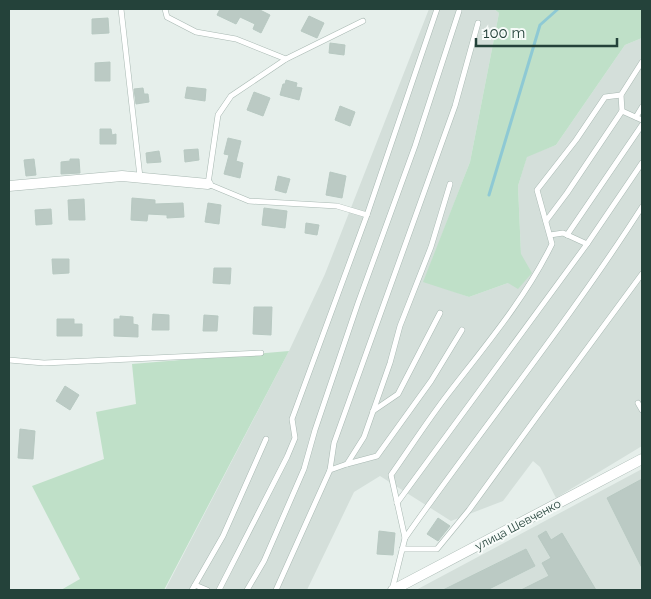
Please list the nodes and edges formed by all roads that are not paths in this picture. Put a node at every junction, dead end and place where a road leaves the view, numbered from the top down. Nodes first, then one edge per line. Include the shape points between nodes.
1 (121, 9) edge
2 (165, 9) edge
3 (437, 9) edge
4 (459, 11) dead end
5 (363, 21) dead end
6 (478, 23) dead end
7 (286, 59) junction
8 (642, 62) edge
9 (621, 95) junction
10 (642, 107) edge
11 (622, 111) junction
12 (636, 117) junction
13 (642, 120) edge
14 (642, 124) edge
15 (642, 163) edge
16 (140, 178) junction
17 (208, 184) junction
18 (450, 184) dead end
19 (9, 186) edge
20 (642, 207) edge
21 (367, 216) junction
22 (546, 220) junction
23 (550, 235) junction
24 (567, 235) junction
25 (587, 244) junction
26 (642, 274) edge
27 (440, 313) dead end
28 (462, 330) dead end
29 (261, 353) dead end
30 (9, 360) edge
31 (638, 404) dead end
32 (642, 410) edge
33 (373, 411) junction
34 (266, 439) dead end
35 (642, 459) edge
36 (346, 464) junction
37 (330, 470) junction
38 (397, 503) junction
39 (405, 538) junction
40 (402, 548) junction
41 (194, 588) edge
42 (207, 590) edge
43 (219, 590) edge
44 (247, 590) edge
45 (276, 590) edge
46 (392, 590) edge

1 - 16 lane
2 - 7 lane via 167,17 196,32 236,39
3 - 21 lane
4 - 44 lane via 416,146 345,339 304,469 264,561
5 - 7 lane
6 - 37 lane via 455,106 334,443
7 - 17 lane via 231,96 218,115
8 - 9 lane
9 - 11 lane
9 - 22 lane via 605,97 537,190
10 - 12 lane
11 - 12 lane
11 - 22 lane
12 - 13 lane
14 - 24 lane
15 - 25 lane
16 - 17 street
16 - 19 street via 122,176
17 - 21 lane via 248,202 337,206
18 - 33 lane
20 - 39 lane via 604,267
21 - 43 lane via 292,419 295,438
22 - 23 lane
23 - 24 lane
23 - 38 lane via 552,244 538,273 391,475
24 - 25 lane
25 - 38 lane
26 - 40 lane via 469,510 436,549
27 - 33 lane via 398,394
28 - 36 lane via 431,381 377,456
29 - 30 lane via 44,363
31 - 32 lane
33 - 36 lane via 364,437
34 - 41 lane via 223,536
35 - 46 street, улица Шевченко
36 - 37 lane
37 - 45 lane
38 - 39 lane
39 - 40 lane
40 - 46 lane
41 - 42 lane

